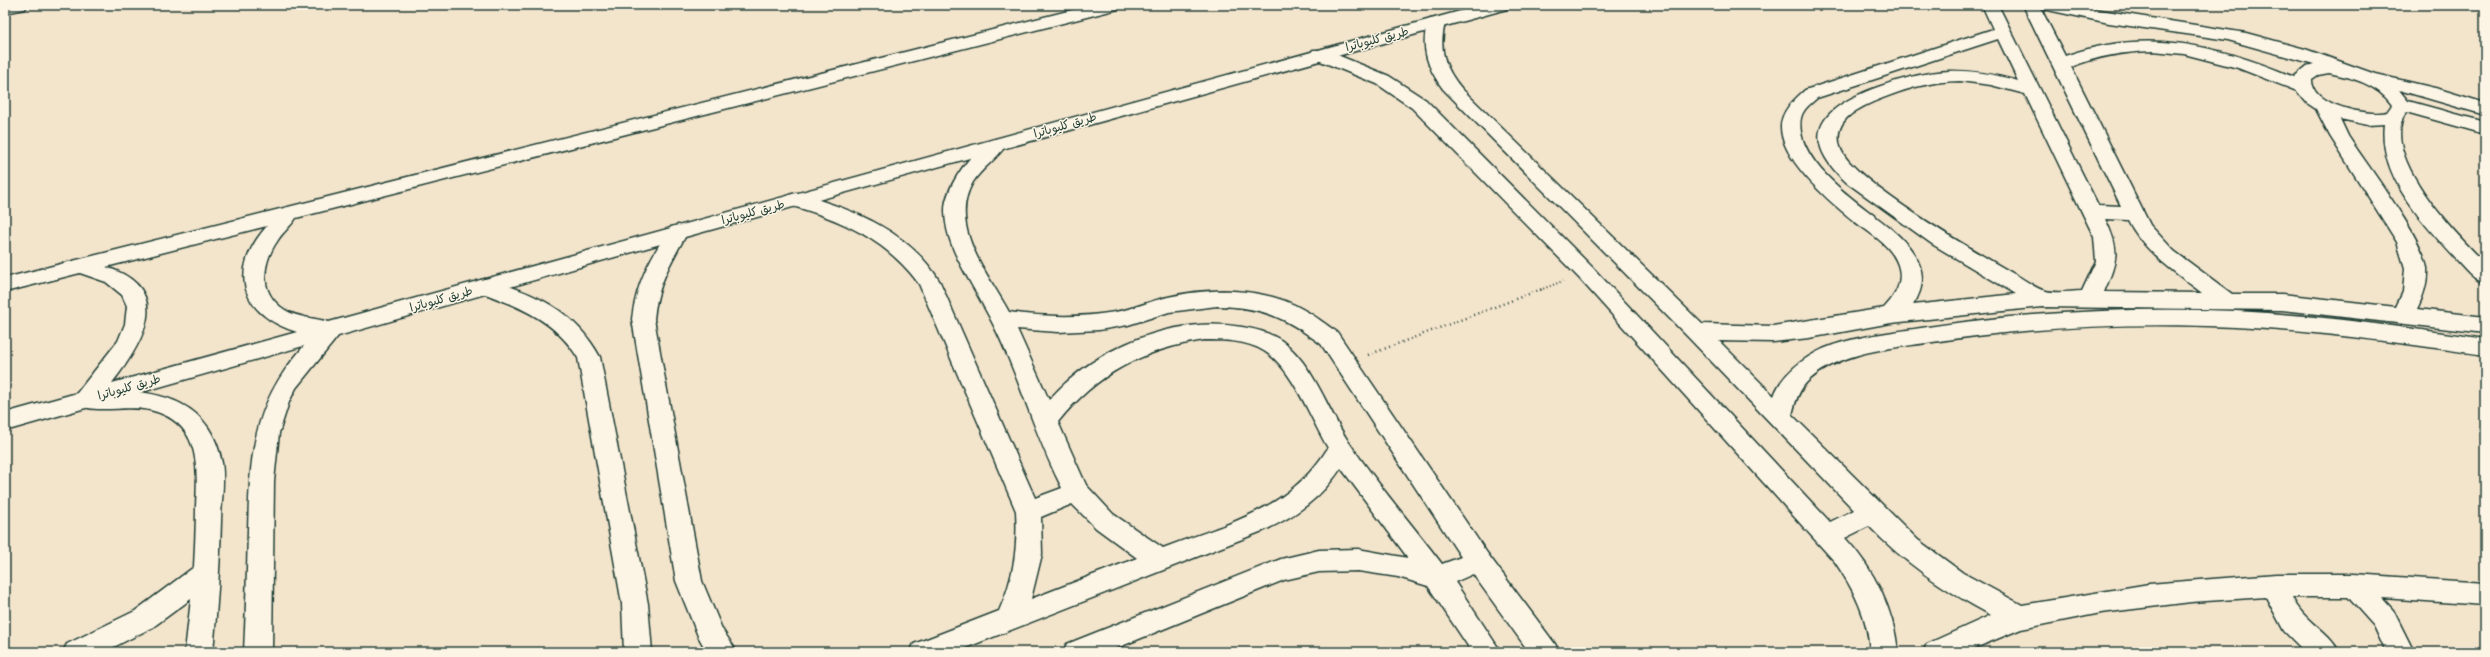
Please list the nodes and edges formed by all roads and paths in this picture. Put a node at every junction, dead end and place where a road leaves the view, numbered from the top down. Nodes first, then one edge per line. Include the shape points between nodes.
1 (19, 5) edge
2 (1112, 5) edge
3 (1501, 5) edge
4 (1990, 5) edge
5 (2031, 5) edge
6 (2048, 5) edge
7 (5, 8) edge
8 (1436, 23) junction
9 (2169, 26) junction
10 (2002, 32) junction
11 (2177, 47) junction
12 (1319, 54) junction
13 (2061, 64) junction
14 (2358, 74) junction
15 (2303, 87) junction
16 (2031, 90) junction
17 (1456, 93) junction
18 (1419, 104) junction
19 (2324, 106) junction
20 (2485, 109) edge
21 (2397, 111) junction
22 (2485, 128) edge
23 (996, 144) junction
24 (796, 200) junction
25 (2093, 212) junction
26 (2133, 214) junction
27 (288, 215) junction
28 (678, 232) junction
29 (82, 266) junction
30 (1586, 273) junction
31 (2485, 276) edge
32 (5, 286) edge
33 (485, 286) junction
34 (2042, 299) junction
35 (2090, 299) junction
36 (2226, 300) junction
37 (1891, 315) junction
38 (2403, 316) junction
39 (1002, 319) junction
40 (2485, 325) edge
41 (332, 330) junction
42 (1809, 330) junction
43 (1696, 331) junction
44 (2485, 347) edge
45 (1831, 355) junction
46 (1347, 363) junction
47 (84, 400) junction
48 (1780, 416) junction
49 (1045, 421) junction
50 (5, 422) edge
51 (1340, 448) junction
52 (1077, 492) junction
53 (1028, 511) junction
54 (1873, 512) junction
55 (1827, 536) junction
56 (1159, 559) junction
57 (1478, 562) junction
58 (207, 572) junction
59 (1437, 578) junction
60 (2276, 585) junction
61 (2354, 585) junction
62 (2485, 594) edge
63 (2020, 618) junction
64 (1010, 619) junction
65 (77, 652) edge
66 (199, 652) edge
67 (258, 652) edge
68 (638, 652) edge
69 (723, 652) edge
70 (924, 652) edge
71 (1077, 652) edge
72 (1487, 652) edge
73 (1545, 652) edge
74 (1884, 652) edge
75 (1937, 652) edge
76 (2325, 652) edge
77 (2400, 652) edge

1 - 7 street
2 - 27 street
3 - 8 street, طريق كليوباترا
4 - 10 street
5 - 13 street
6 - 9 street via 2086,14
8 - 12 street, طريق كليوباترا
8 - 17 street via 1432,36 1434,58 1444,79
9 - 11 street
9 - 14 street via 2253,40 2316,58
10 - 16 street
10 - 37 street via 1811,94 1795,109 1790,127 1806,164 1842,201 1891,239 1906,258 1911,279 1906,299
11 - 13 street via 2111,47 2093,50
11 - 15 street via 2231,58
12 - 18 street via 1383,80
12 - 23 street, طريق كليوباترا
13 - 26 street
14 - 15 street via 2329,68 2313,70 2303,77
14 - 20 street
14 - 21 street via 2383,85 2395,95
15 - 19 street
16 - 25 street
16 - 34 street via 1970,77 1934,77 1852,104 1836,116 1829,133 1832,151 1845,171 1868,189 1947,245
17 - 18 street via 1435,96
17 - 43 street
18 - 30 street
19 - 21 street via 2349,116 2375,120
19 - 38 street via 2339,136 2407,242 2416,268 2414,292
21 - 22 street
21 - 31 street via 2392,138 2408,182 2423,207 2445,234
23 - 24 street, طريق كليوباترا
23 - 39 street via 977,163 962,184 955,208 957,232 964,249
24 - 28 street, طريق كليوباترا
24 - 53 street via 819,206 863,224 902,248 919,266 929,282
25 - 26 street
25 - 35 street via 2104,237 2106,249 2103,273
26 - 36 street via 2145,233 2167,256
27 - 29 street
27 - 41 street via 276,227 260,251 254,276 259,298 279,317 312,328
28 - 33 street, طريق كليوباترا
28 - 69 street via 656,264 647,286 643,319 689,581 711,636
29 - 32 street
29 - 47 street via 110,274 121,281 130,289 138,310 132,338 124,354
30 - 46 path
30 - 55 street
33 - 41 street, طريق كليوباترا
33 - 68 street via 549,312 569,327 581,341 589,357 635,604
34 - 35 street
34 - 37 street
35 - 36 street
36 - 38 street via 2282,302
37 - 42 street
38 - 40 street
39 - 46 street via 1057,325 1086,324 1142,314 1167,304 1211,298 1255,301 1295,315 1329,338
39 - 49 street
41 - 47 street, طريق كليوباترا
41 - 67 street via 315,347 288,383 277,402 265,439
42 - 43 street via 1772,334
42 - 45 street
43 - 48 street
44 - 45 street via 2313,324 2235,319 2097,319 1978,327 1868,344
45 - 48 street via 1801,374 1786,394
46 - 57 street
47 - 50 street, طريق كليوباترا
47 - 58 street via 138,400 160,403 177,410 201,433 210,464
48 - 54 street
49 - 51 street via 1066,395 1092,373 1122,356 1156,343 1220,331 1248,335 1273,346 1291,364
49 - 52 street
51 - 56 street via 1309,493 1289,508
51 - 59 street
52 - 53 street
52 - 56 street via 1100,516 1128,539
53 - 64 street via 1031,537 1030,564 1022,592
54 - 55 street
54 - 63 street via 1919,557 1953,582
55 - 74 street via 1844,554 1868,593 1884,636
56 - 64 street
57 - 59 street
57 - 73 street
58 - 65 street via 144,619
58 - 66 street
59 - 71 street via 1398,566 1358,560 1319,561 1281,570
59 - 72 street
60 - 61 street
60 - 63 street via 2197,590 2107,600
60 - 76 street via 2279,601 2289,619
61 - 62 street
61 - 77 street via 2384,618
63 - 75 street
64 - 70 street

